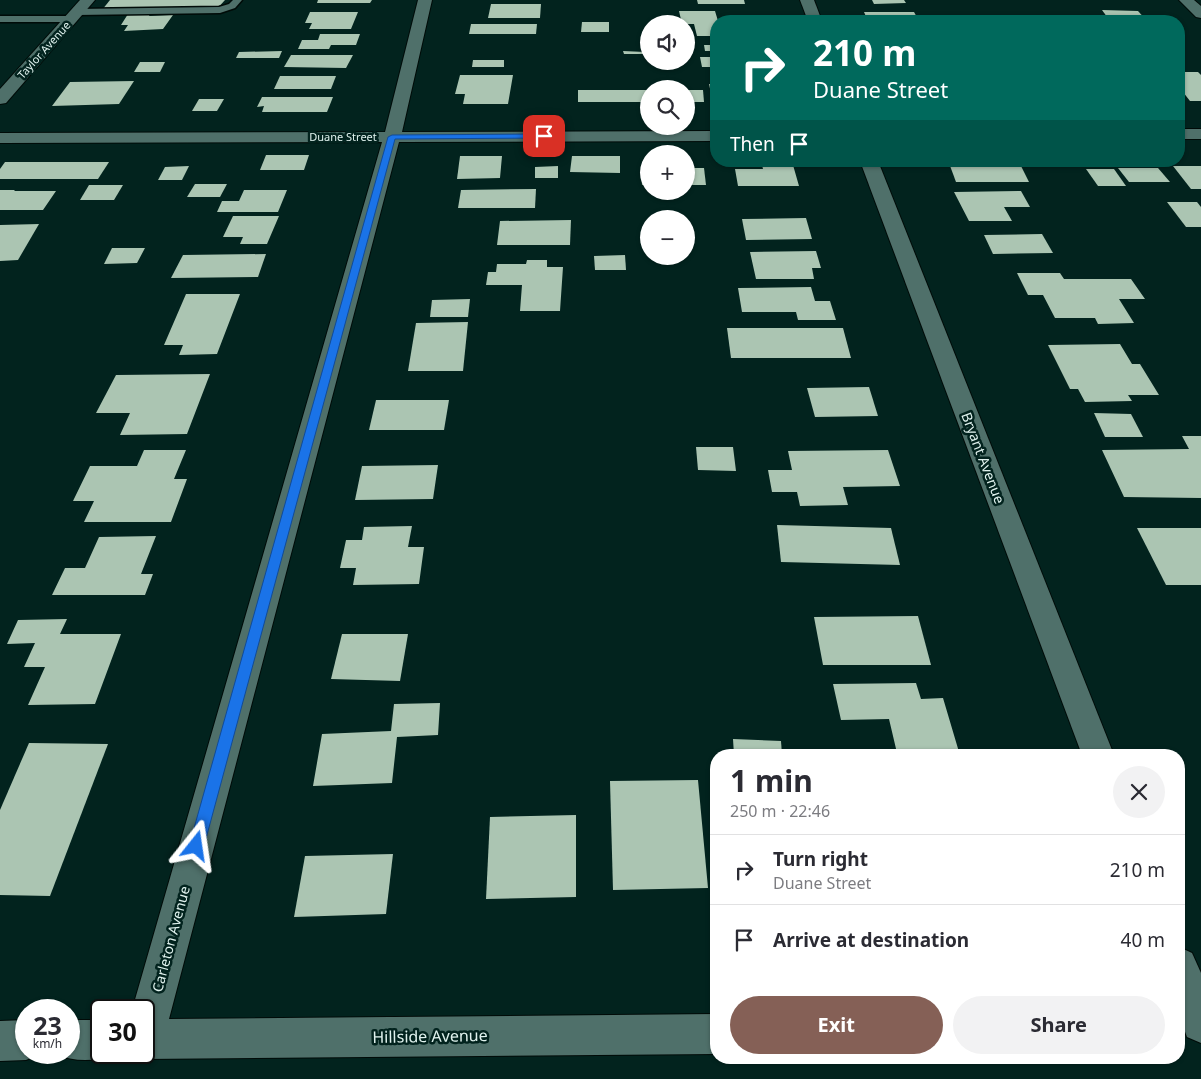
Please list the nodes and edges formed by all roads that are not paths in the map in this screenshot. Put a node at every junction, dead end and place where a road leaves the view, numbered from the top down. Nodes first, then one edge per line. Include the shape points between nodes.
1 (238, 0) edge
2 (425, 0) edge
3 (806, 0) edge
4 (1186, 0) edge
5 (79, 10) edge
6 (1201, 14) edge
7 (812, 15) edge
8 (0, 19) edge
9 (0, 99) edge
10 (1185, 134) edge
11 (1201, 134) edge
12 (710, 136) edge
13 (392, 137) junction
14 (0, 138) edge
15 (871, 167) edge
16 (1096, 749) edge
17 (1185, 982) edge
18 (155, 999) edge
19 (1201, 1023) edge
20 (1185, 1030) edge
21 (1201, 1030) edge
22 (710, 1034) edge
23 (155, 1039) edge
24 (15, 1040) edge
25 (0, 1041) edge

1 - 5 lane via 220,10
2 - 13 street, Carleton Avenue
3 - 7 street
4 - 6 street
5 - 8 lane
5 - 9 street, Taylor Avenue
10 - 11 street
12 - 13 street, Duane Street
13 - 14 street, Duane Street
13 - 18 street, Carleton Avenue
15 - 16 street, Bryant Avenue
17 - 19 street
20 - 21 street
22 - 23 street, Hillside Avenue
24 - 25 street

